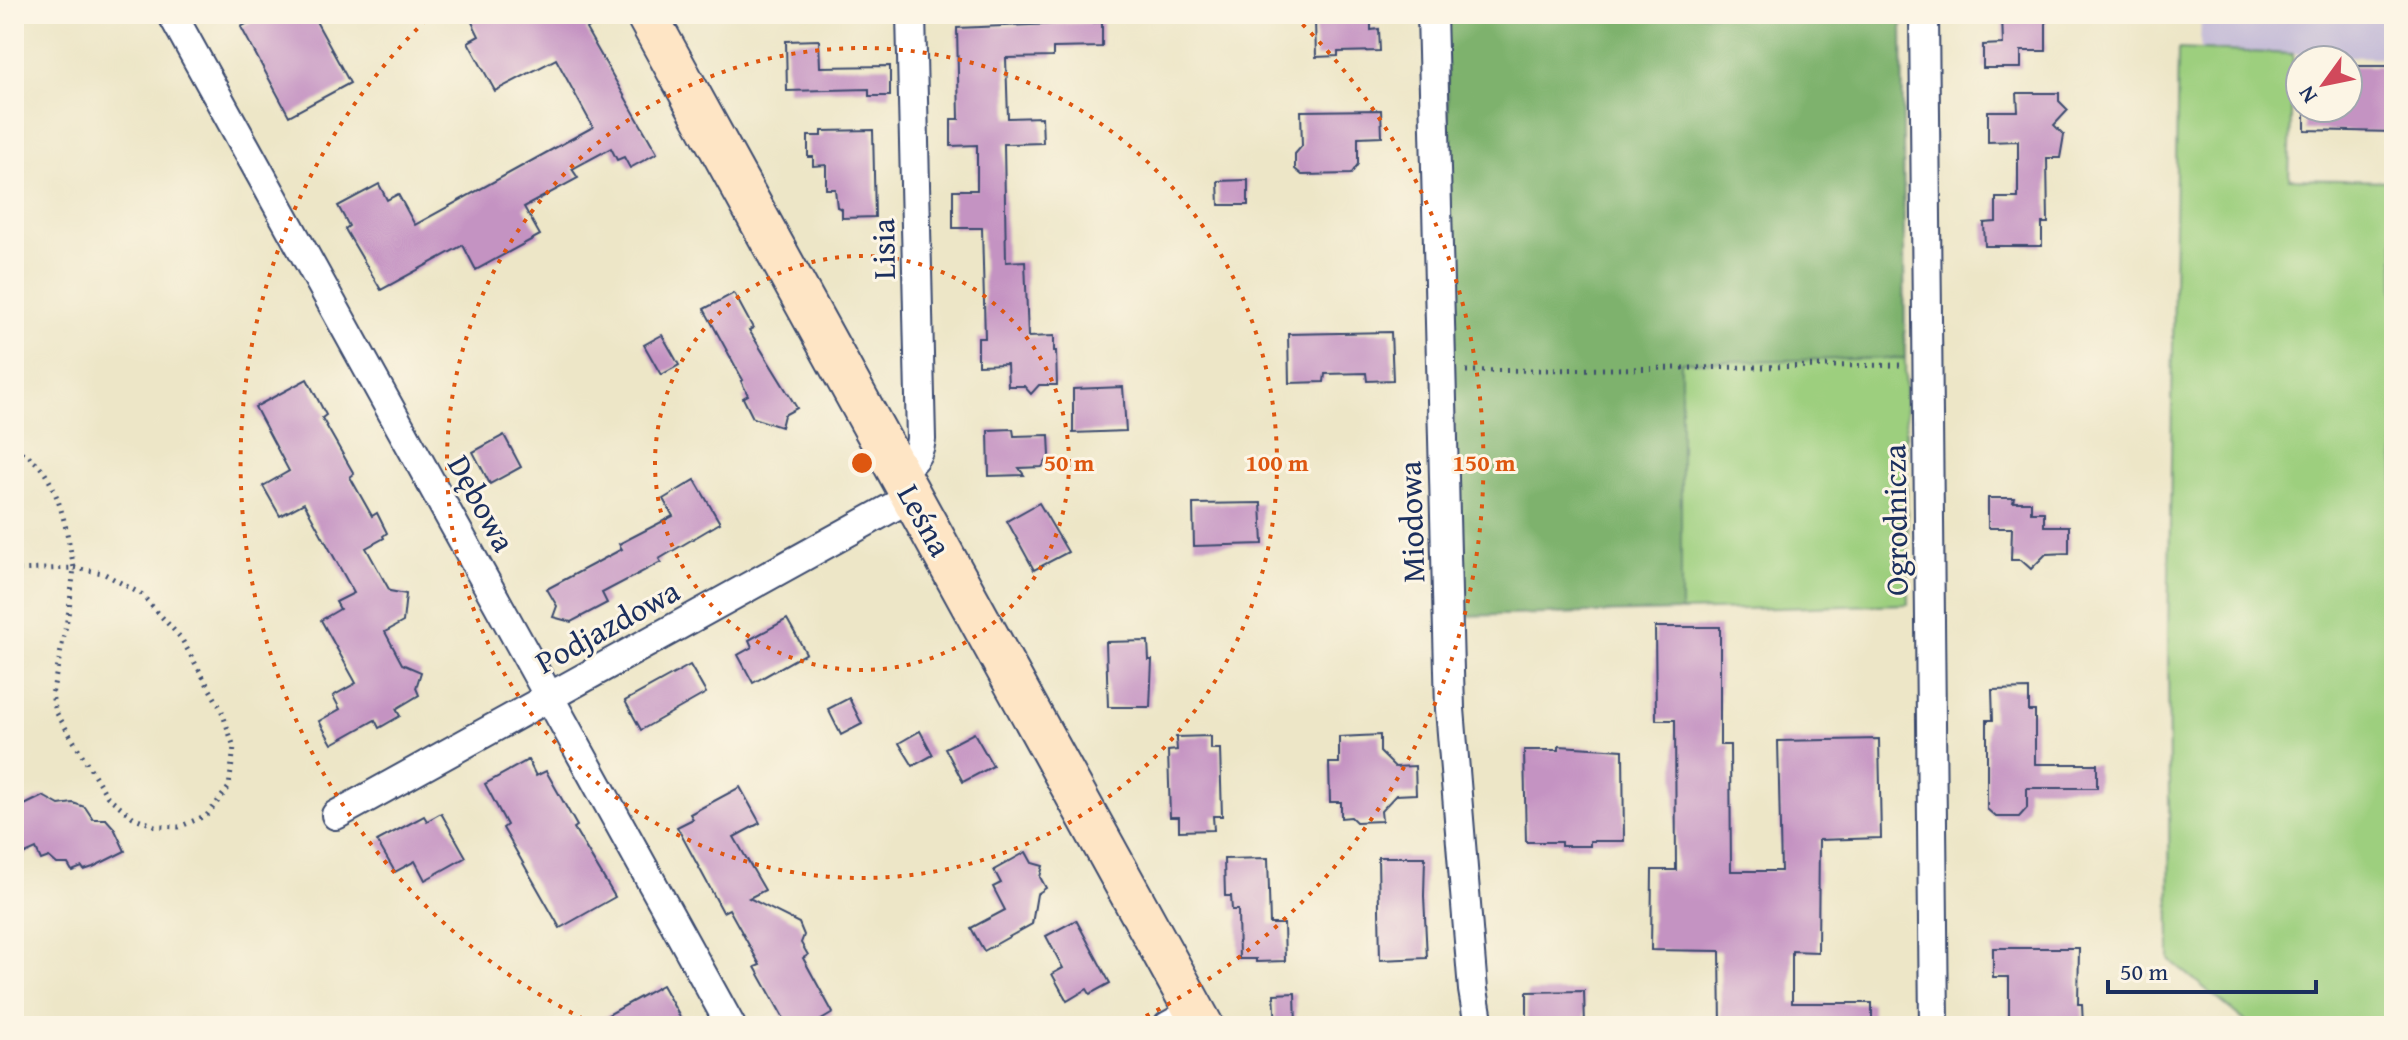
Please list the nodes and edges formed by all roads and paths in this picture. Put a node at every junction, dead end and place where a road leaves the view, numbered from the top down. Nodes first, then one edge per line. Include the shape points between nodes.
1 (172, 14) edge
2 (646, 14) edge
3 (911, 14) edge
4 (1432, 14) edge
5 (1924, 14) edge
6 (1928, 365) junction
7 (1441, 371) junction
8 (14, 450) edge
9 (904, 484) junction
10 (74, 568) junction
11 (14, 570) edge
12 (550, 696) junction
13 (336, 815) dead end
14 (1189, 1021) edge
15 (731, 1026) edge
16 (1479, 1026) edge
17 (1934, 1026) edge

1 - 12 street, Dębowa
2 - 9 street, Leśna
3 - 9 street, Lisia via 921,439
4 - 7 street, Miodowa
5 - 6 street, Ogrodnicza
6 - 7 path
6 - 17 street, Ogrodnicza
7 - 16 street, Miodowa via 1450,709
8 - 10 path via 31,458 55,489
9 - 12 street, Podjazdowa
9 - 14 street, Leśna
10 - 10 path via 103,573 141,594 181,638 221,709 234,747 229,787 207,815 179,827 155,826 133,817 107,796 56,712 52,695
10 - 11 path
12 - 13 street, Podjazdowa
12 - 15 street, Dębowa

